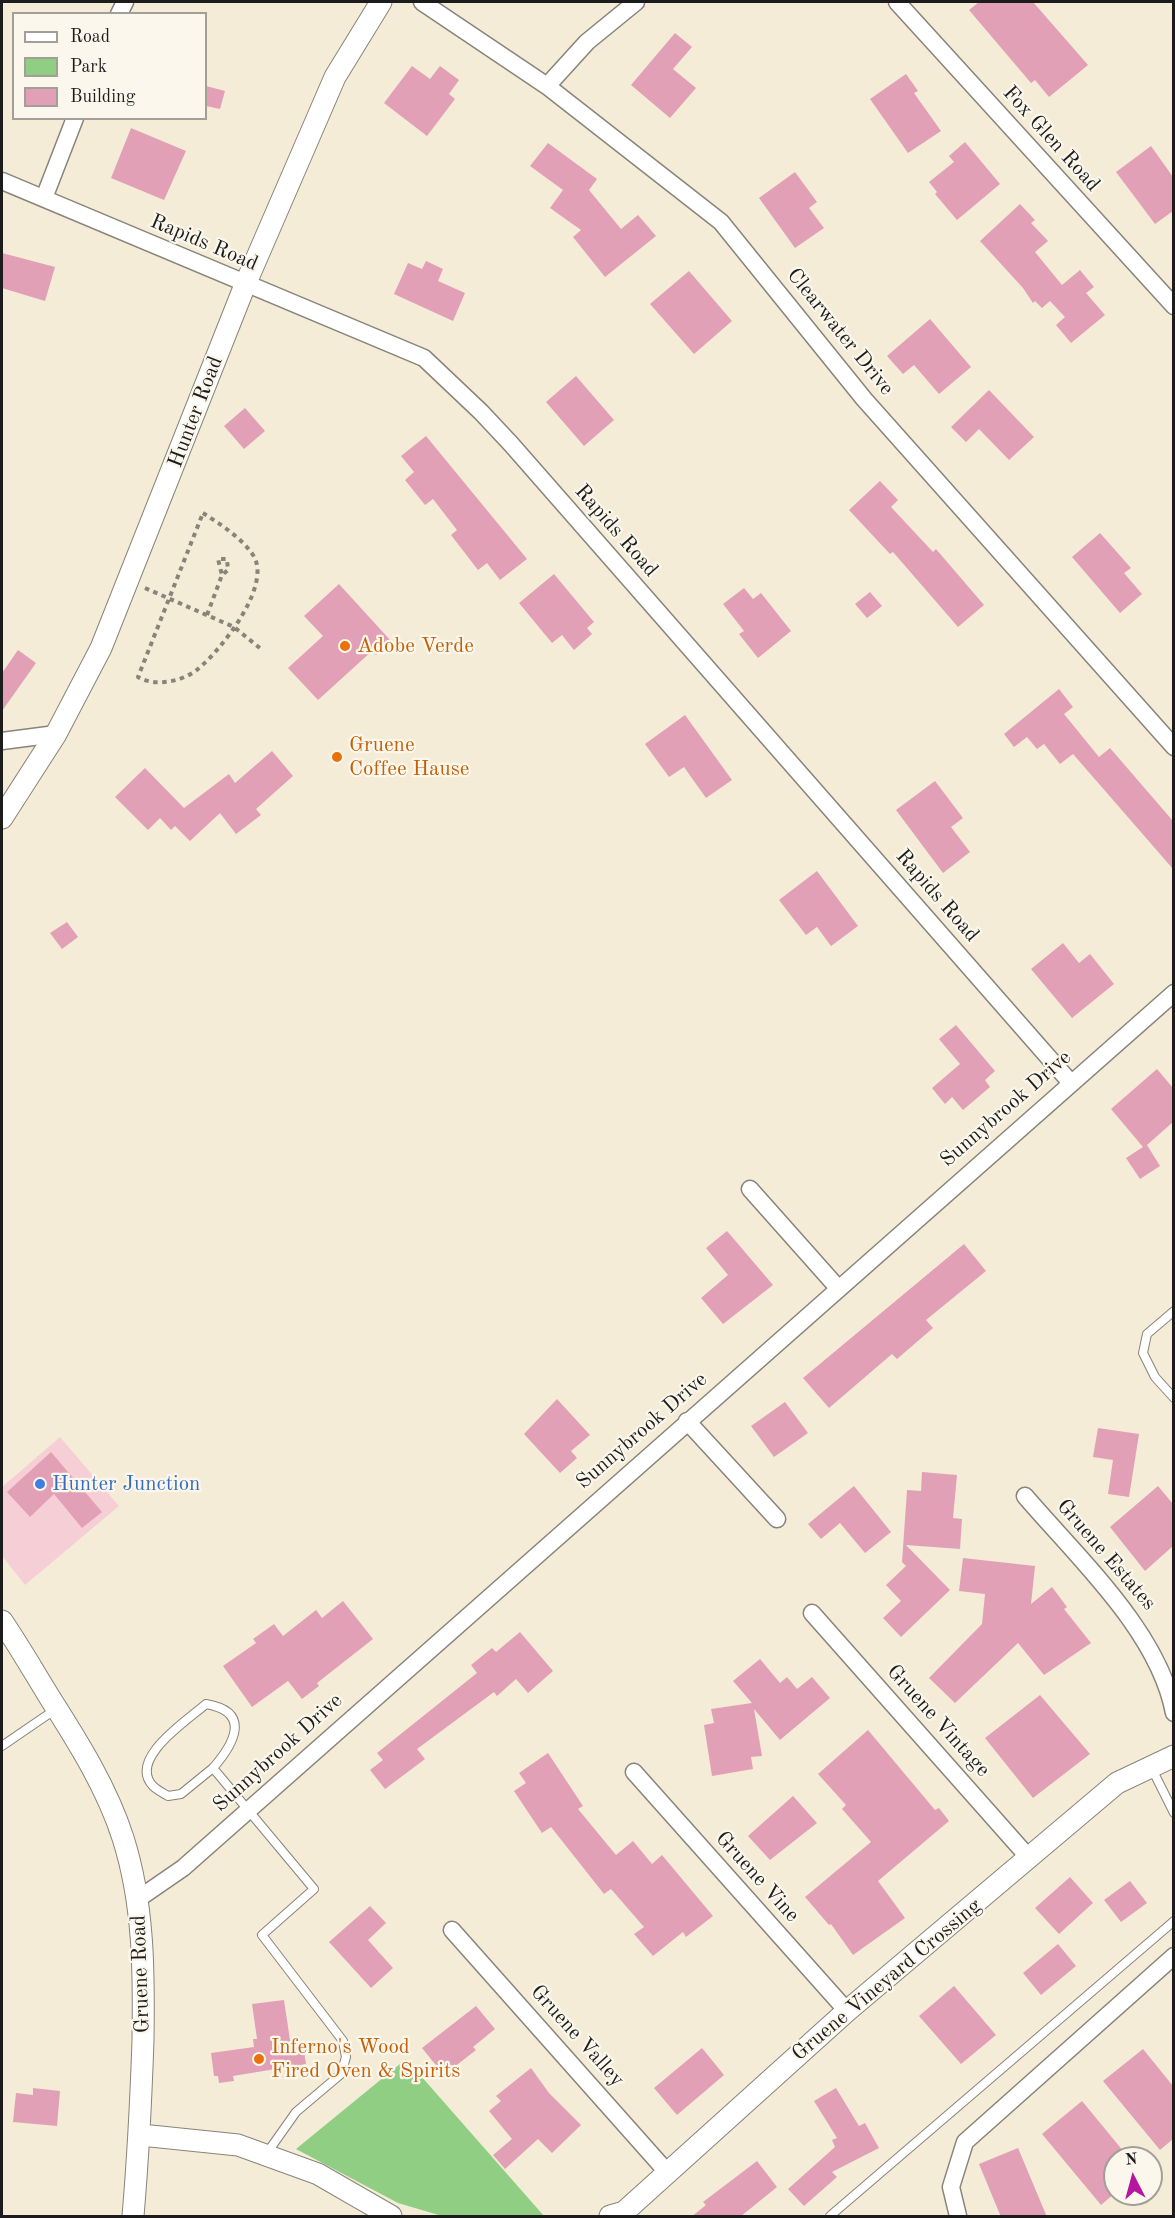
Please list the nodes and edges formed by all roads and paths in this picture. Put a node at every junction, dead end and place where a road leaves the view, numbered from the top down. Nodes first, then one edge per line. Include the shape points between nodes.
1 (381, 2) edge
2 (422, 2) edge
3 (636, 2) edge
4 (897, 2) edge
5 (547, 86) junction
6 (74, 120) edge
7 (2, 181) edge
8 (44, 198) junction
9 (245, 285) junction
10 (1173, 306) edge
11 (222, 575) dead end
12 (128, 581) junction
13 (168, 598) junction
14 (207, 615) junction
15 (234, 627) junction
16 (261, 649) dead end
17 (56, 734) junction
18 (2, 741) edge
19 (1173, 747) edge
20 (2, 818) edge
21 (1173, 993) edge
22 (1071, 1083) junction
23 (750, 1189) dead end
24 (838, 1288) junction
25 (1173, 1311) edge
26 (1173, 1398) edge
27 (687, 1421) junction
28 (1025, 1496) dead end
29 (777, 1519) dead end
30 (812, 1612) dead end
31 (2, 1621) edge
32 (57, 1708) junction
33 (1173, 1713) edge
34 (2, 1746) edge
35 (1173, 1756) edge
36 (1151, 1767) junction
37 (213, 1768) junction
38 (634, 1772) dead end
39 (249, 1809) junction
40 (1173, 1813) edge
41 (1030, 1859) junction
42 (138, 1899) junction
43 (1173, 1921) edge
44 (452, 1930) dead end
45 (1172, 1962) edge
46 (847, 2011) junction
47 (141, 2135) junction
48 (266, 2155) junction
49 (667, 2172) junction
50 (133, 2217) edge
51 (391, 2217) edge
52 (610, 2217) edge
53 (830, 2217) edge
54 (958, 2217) edge

1 - 9 street, Hunter Road via 335,77
2 - 5 street, Clearwater Drive
3 - 5 street via 587,42
4 - 10 street, Fox Glen Road
5 - 19 street, Clearwater Drive via 721,222 864,399
6 - 8 street
7 - 8 street, Rapids Road
8 - 9 street, Rapids Road
9 - 12 street, Hunter Road
9 - 22 street, Rapids Road via 424,358 481,412
11 - 14 path
12 - 13 path
12 - 17 street, Hunter Road via 101,648
13 - 14 path
13 - 15 path via 138,677 148,683 174,681 198,669
13 - 15 path via 203,513 254,556 258,571 255,593
14 - 15 path
15 - 16 path
17 - 18 street
17 - 20 street, Hunter Road
21 - 22 street, Sunnybrook Drive
22 - 24 street, Sunnybrook Drive
23 - 24 street
24 - 27 street, Sunnybrook Drive
25 - 26 lane via 1147,1334 1143,1353 1155,1377
27 - 29 street
27 - 39 street, Sunnybrook Drive
28 - 33 street, Gruene Estates via 1141,1631 1169,1689
30 - 41 street, Gruene Vintage
31 - 32 street, Gruene Road
32 - 34 lane
32 - 42 street, Gruene Road via 114,1812
35 - 36 street, Gruene Vineyard Crossing
36 - 40 lane
36 - 41 street, Gruene Vineyard Crossing via 1117,1783
37 - 37 lane via 181,1794 168,1796 151,1785 146,1769 150,1753 206,1704 222,1707 231,1716 236,1733 231,1748
37 - 39 lane
38 - 46 street, Gruene Vine
39 - 42 street, Sunnybrook Drive via 183,1868
39 - 48 lane via 314,1889 262,1935 343,2041 346,2057 341,2074 296,2112
41 - 46 street, Gruene Vineyard Crossing
42 - 47 street, Gruene Road via 144,1963
43 - 53 lane
44 - 49 street, Gruene Valley
45 - 54 street via 965,2142 951,2187
46 - 49 street, Gruene Vineyard Crossing
47 - 48 street via 238,2145
47 - 50 street, Gruene Road
48 - 51 street via 318,2174
49 - 52 street, Gruene Vineyard Crossing via 624,2212

